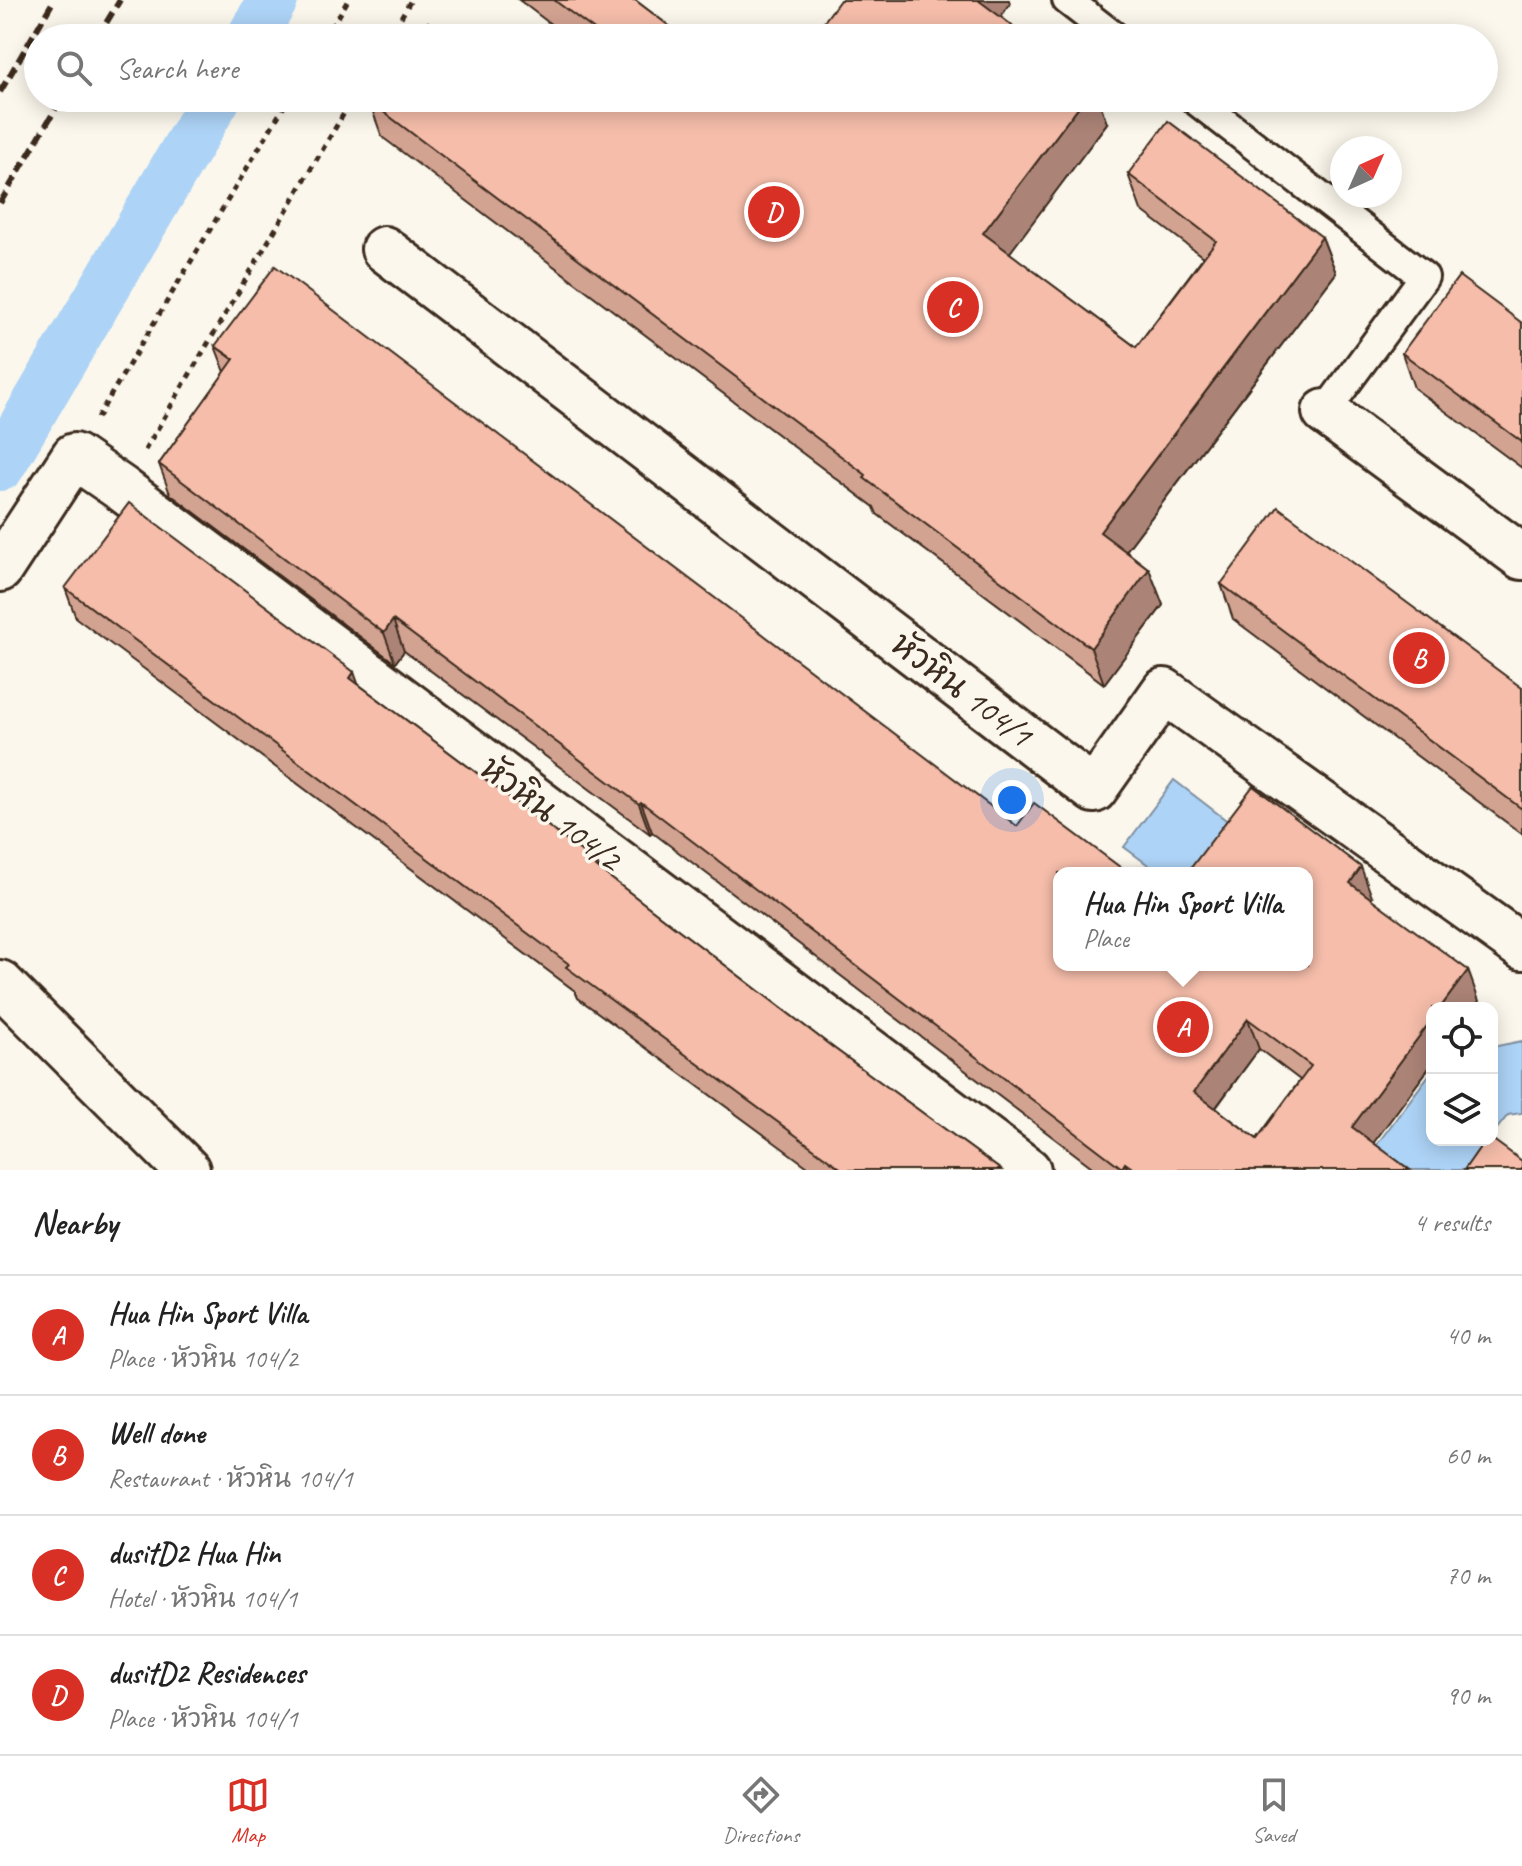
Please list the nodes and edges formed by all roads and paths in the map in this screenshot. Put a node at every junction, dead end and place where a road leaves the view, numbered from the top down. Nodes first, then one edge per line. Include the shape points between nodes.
1 (348, 0) edge
2 (411, 0) edge
3 (1067, 0) edge
4 (334, 24) edge
5 (397, 24) edge
6 (1098, 24) edge
7 (281, 112) edge
8 (345, 112) edge
9 (1211, 112) edge
10 (384, 249) dead end
11 (1325, 412) joint
12 (74, 456) junction
13 (122, 489) junction
14 (1522, 557) edge
15 (0, 569) edge
16 (1522, 947) edge
17 (0, 983) edge
18 (187, 1170) edge
19 (1028, 1170) edge

1 - 4 path
2 - 5 path
3 - 6 lane
7 - 12 path
8 - 13 path
9 - 11 lane via 1424,277
10 - 16 street, หัวหิน 104/1 via 1094,790 1164,691
11 - 14 street
12 - 13 street, หัวหิน 104/2
12 - 15 street
13 - 19 street, หัวหิน 104/2
17 - 18 street

